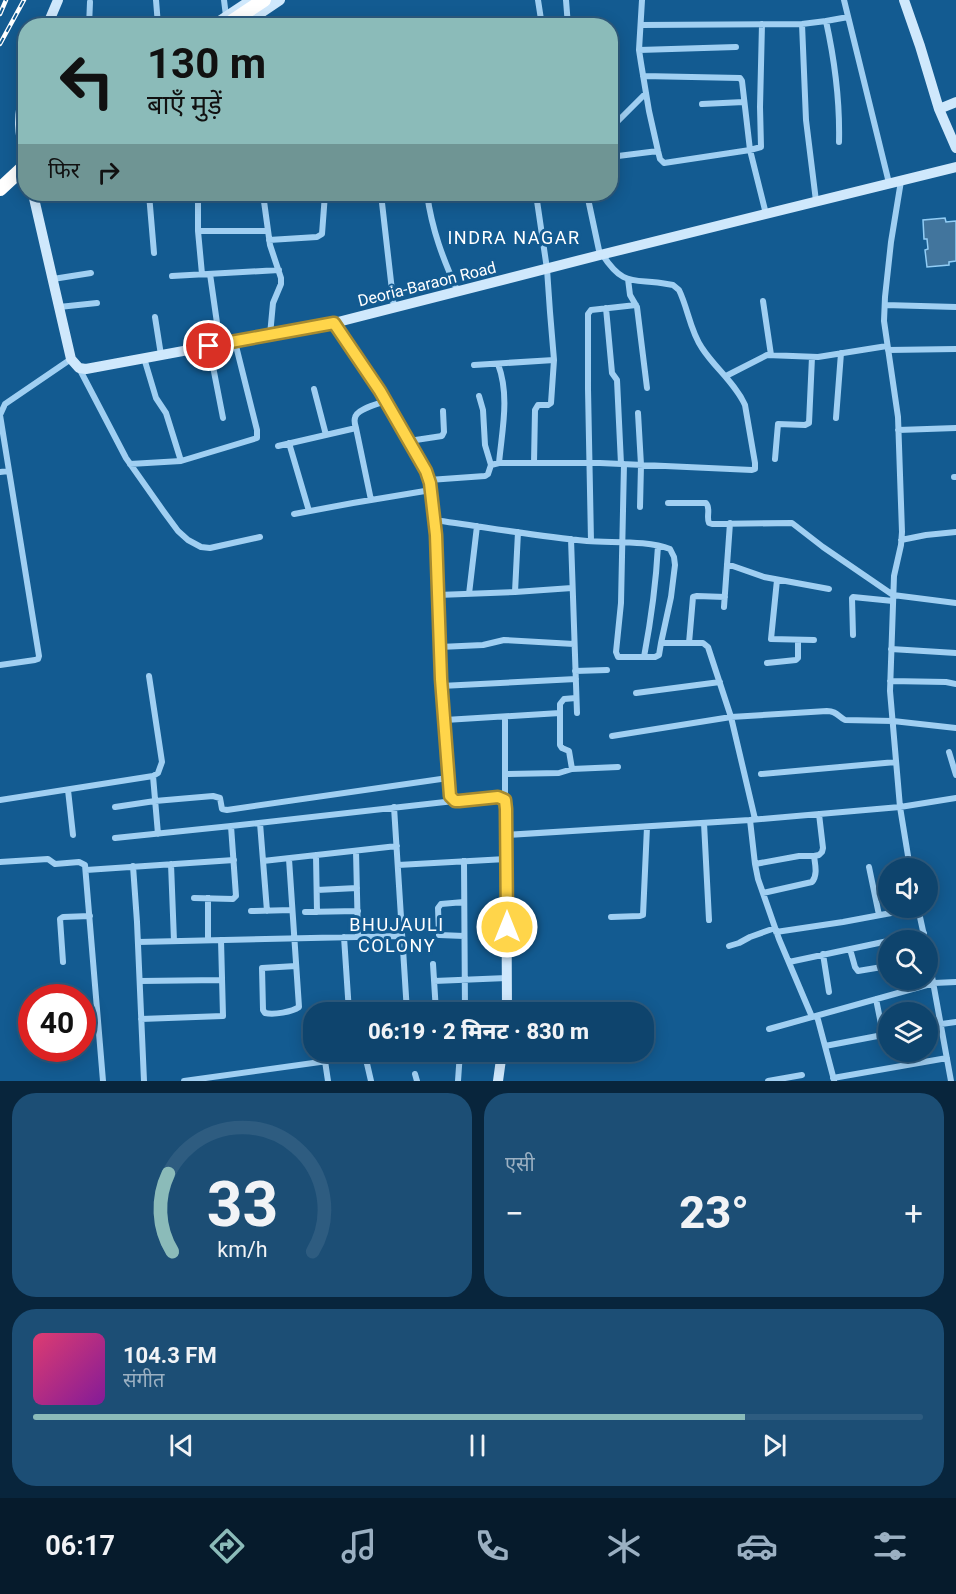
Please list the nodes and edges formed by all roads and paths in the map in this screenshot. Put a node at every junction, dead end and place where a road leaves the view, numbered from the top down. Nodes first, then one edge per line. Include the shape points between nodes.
1 (58, 0) edge
2 (156, 0) edge
3 (224, 0) edge
4 (251, 0) edge
5 (264, 0) edge
6 (280, 0) edge
7 (538, 0) edge
8 (566, 0) edge
9 (642, 0) edge
10 (844, 0) edge
11 (904, 0) edge
12 (90, 2) dead end
13 (848, 16) junction
14 (50, 18) edge
15 (89, 18) edge
16 (158, 18) edge
17 (225, 18) edge
18 (229, 18) edge
19 (231, 18) edge
20 (254, 18) edge
21 (541, 18) edge
22 (567, 18) edge
23 (826, 21) junction
24 (762, 24) junction
25 (802, 24) junction
26 (641, 26) junction
27 (736, 48) dead end
28 (639, 50) junction
29 (643, 76) junction
30 (646, 93) junction
31 (744, 102) junction
32 (956, 102) edge
33 (702, 104) dead end
34 (939, 109) junction
35 (618, 121) edge
36 (839, 142) dead end
37 (956, 148) edge
38 (750, 150) junction
39 (658, 151) junction
40 (618, 156) edge
41 (18, 164) edge
42 (18, 167) edge
43 (956, 167) edge
44 (0, 179) edge
45 (902, 180) junction
46 (889, 183) junction
47 (0, 189) edge
48 (35, 201) edge
49 (150, 201) edge
50 (198, 201) edge
51 (264, 201) edge
52 (324, 201) edge
53 (382, 201) edge
54 (428, 201) edge
55 (537, 201) edge
56 (590, 201) edge
57 (816, 201) junction
58 (766, 214) junction
59 (198, 231) junction
60 (268, 231) junction
61 (269, 240) junction
62 (154, 253) dead end
63 (601, 254) junction
64 (547, 269) junction
65 (279, 270) junction
66 (91, 273) dead end
67 (202, 274) junction
68 (210, 274) junction
69 (171, 276) dead end
70 (53, 279) junction
71 (628, 279) junction
72 (458, 292) junction
73 (763, 301) dead end
74 (97, 303) dead end
75 (636, 304) junction
76 (885, 305) junction
77 (59, 307) junction
78 (956, 307) edge
79 (394, 308) junction
80 (606, 308) junction
81 (155, 317) dead end
82 (334, 323) junction
83 (270, 336) junction
84 (235, 342) junction
85 (214, 345) junction
86 (887, 348) junction
87 (956, 349) edge
88 (841, 353) junction
89 (161, 355) junction
90 (771, 355) junction
91 (812, 357) junction
92 (144, 358) junction
93 (71, 359) junction
94 (554, 360) junction
95 (498, 364) junction
96 (474, 365) dead end
97 (79, 368) junction
98 (726, 376) junction
99 (647, 388) dead end
100 (314, 389) dead end
101 (479, 396) dead end
102 (386, 401) junction
103 (443, 411) dead end
104 (638, 414) dead end
105 (223, 418) dead end
106 (836, 418) dead end
107 (356, 428) junction
108 (956, 428) edge
109 (898, 430) junction
110 (326, 435) junction
111 (410, 441) junction
112 (289, 443) junction
113 (278, 446) dead end
114 (775, 459) dead end
115 (182, 461) junction
116 (499, 463) junction
117 (534, 463) junction
118 (590, 463) junction
119 (130, 464) junction
120 (622, 464) junction
121 (491, 465) junction
122 (641, 465) junction
123 (9, 471) junction
124 (0, 472) edge
125 (430, 485) junction
126 (371, 500) junction
127 (668, 503) dead end
128 (640, 507) dead end
129 (309, 511) junction
130 (294, 514) dead end
131 (434, 520) junction
132 (730, 523) junction
133 (477, 526) junction
134 (518, 532) junction
135 (956, 532) edge
136 (260, 537) dead end
137 (571, 539) junction
138 (901, 540) junction
139 (591, 541) junction
140 (623, 543) junction
141 (658, 546) junction
142 (727, 564) junction
143 (777, 580) junction
144 (572, 588) junction
145 (829, 589) dead end
146 (515, 592) junction
147 (469, 594) junction
148 (438, 595) junction
149 (725, 597) junction
150 (893, 598) junction
151 (956, 603) edge
152 (724, 607) dead end
153 (853, 635) dead end
154 (798, 640) junction
155 (814, 640) dead end
156 (661, 643) junction
157 (689, 643) junction
158 (574, 644) junction
159 (440, 647) junction
160 (891, 649) junction
161 (956, 653) edge
162 (644, 657) junction
163 (767, 663) dead end
164 (0, 665) edge
165 (608, 670) dead end
166 (575, 671) junction
167 (149, 676) dead end
168 (576, 679) junction
169 (890, 681) junction
170 (720, 682) junction
171 (956, 684) edge
172 (441, 686) junction
173 (636, 693) dead end
174 (576, 698) junction
175 (560, 713) junction
176 (577, 713) dead end
177 (505, 717) junction
178 (731, 717) junction
179 (445, 720) junction
180 (893, 721) junction
181 (956, 728) edge
182 (612, 736) dead end
183 (949, 752) dead end
184 (896, 762) junction
185 (618, 767) dead end
186 (572, 769) junction
187 (505, 774) junction
188 (761, 774) dead end
189 (956, 775) edge
190 (153, 776) junction
191 (448, 778) junction
192 (68, 789) junction
193 (956, 798) edge
194 (0, 800) edge
195 (505, 800) junction
196 (155, 801) junction
197 (455, 801) junction
198 (115, 807) dead end
199 (394, 807) junction
200 (900, 807) junction
201 (819, 814) junction
202 (753, 819) junction
203 (260, 823) junction
204 (704, 823) junction
205 (231, 826) junction
206 (647, 827) junction
207 (73, 834) dead end
208 (158, 834) junction
209 (506, 835) junction
210 (115, 838) dead end
211 (396, 846) junction
212 (356, 851) junction
213 (316, 855) junction
214 (814, 856) junction
215 (908, 858) edge
216 (289, 859) junction
217 (506, 859) junction
218 (234, 860) junction
219 (263, 861) junction
220 (464, 861) junction
221 (0, 862) edge
222 (171, 864) junction
223 (755, 864) junction
224 (398, 865) junction
225 (134, 866) junction
226 (869, 867) dead end
227 (86, 870) junction
228 (357, 888) junction
229 (317, 890) junction
230 (763, 893) junction
231 (194, 898) dead end
232 (208, 898) junction
233 (464, 902) junction
234 (292, 910) junction
235 (878, 910) edge
236 (251, 911) dead end
237 (267, 911) junction
238 (358, 911) junction
239 (305, 912) dead end
240 (317, 912) junction
241 (878, 915) edge
242 (90, 916) junction
243 (611, 917) dead end
244 (709, 920) dead end
245 (776, 930) junction
246 (402, 936) junction
247 (464, 936) junction
248 (358, 937) junction
249 (294, 938) junction
250 (344, 938) junction
251 (208, 940) junction
252 (221, 940) junction
253 (174, 941) junction
254 (138, 942) junction
255 (878, 943) edge
256 (729, 946) dead end
257 (850, 949) junction
258 (822, 954) junction
259 (63, 962) dead end
260 (789, 962) junction
261 (434, 964) dead end
262 (296, 966) junction
263 (878, 968) edge
264 (507, 978) junction
265 (222, 980) junction
266 (464, 980) junction
267 (140, 981) junction
268 (435, 981) junction
269 (956, 982) edge
270 (938, 983) edge
271 (909, 990) edge
272 (935, 990) edge
273 (829, 992) dead end
274 (876, 999) junction
275 (349, 1002) edge
276 (407, 1002) edge
277 (436, 1002) edge
278 (465, 1002) edge
279 (507, 1002) edge
280 (878, 1006) edge
281 (815, 1016) junction
282 (141, 1019) junction
283 (956, 1022) edge
284 (941, 1023) junction
285 (938, 1024) edge
286 (769, 1029) dead end
287 (878, 1036) edge
288 (825, 1046) junction
289 (947, 1058) junction
290 (319, 1062) edge
291 (325, 1062) edge
292 (367, 1062) edge
293 (459, 1062) edge
294 (501, 1062) edge
295 (802, 1075) dead end
296 (224, 1078) edge
297 (833, 1080) edge
298 (102, 1081) edge
299 (144, 1081) edge
300 (184, 1081) edge
301 (328, 1081) edge
302 (371, 1081) edge
303 (458, 1081) edge
304 (498, 1081) edge
305 (768, 1081) edge
306 (951, 1081) edge

1 - 14 street
2 - 16 street
3 - 17 street
4 - 18 street
5 - 19 highway
6 - 20 street
7 - 21 street
8 - 22 street
9 - 26 street
10 - 13 street
11 - 34 street
12 - 15 street
13 - 23 street
13 - 46 street
23 - 25 street
23 - 36 street via 837,85
24 - 25 street
24 - 26 street
24 - 38 street via 762,145
25 - 57 street via 806,120
26 - 28 street
27 - 28 street
28 - 29 street
29 - 30 street
29 - 31 street via 740,78
30 - 35 street
30 - 39 street
31 - 33 street
31 - 38 street
32 - 34 street
34 - 37 street
38 - 39 street via 669,162 662,161
38 - 58 street
39 - 40 street
41 - 44 street
42 - 47 highway
43 - 45 street, Deoria-Baraon Road
45 - 46 street, Deoria-Baraon Road
45 - 76 street
46 - 57 street, Deoria-Baraon Road
48 - 70 street
49 - 62 street
50 - 59 street
51 - 60 street
52 - 61 street via 322,234
53 - 79 street
54 - 72 street via 438,246
55 - 64 street
56 - 63 street
57 - 58 street, Deoria-Baraon Road
58 - 63 street, Deoria-Baraon Road
59 - 60 street
59 - 67 street
60 - 61 street
61 - 65 street
63 - 64 street, Deoria-Baraon Road
63 - 71 street via 610,267
64 - 72 street, Deoria-Baraon Road
64 - 94 street
65 - 68 street
65 - 83 street via 281,284 273,303
66 - 70 street
67 - 68 street
67 - 69 street
68 - 85 street
70 - 77 street
71 - 75 street
71 - 98 street via 673,285 679,290 701,346
72 - 79 street, Deoria-Baraon Road
73 - 90 street
74 - 77 street
75 - 80 street
75 - 99 street
76 - 78 street
76 - 86 street
77 - 93 street
79 - 82 street, Deoria-Baraon Road
80 - 118 street via 588,314
80 - 120 street via 612,373 618,380
81 - 89 street
82 - 83 street, Deoria-Baraon Road
82 - 102 street
83 - 84 street, Deoria-Baraon Road
84 - 85 street, Deoria-Baraon Road
84 - 115 street via 257,438
85 - 89 street, Deoria-Baraon Road
85 - 105 street
86 - 87 street
86 - 88 street
86 - 109 street
88 - 91 street
88 - 106 street
89 - 92 street, Deoria-Baraon Road
90 - 91 street
90 - 98 street
91 - 114 street via 809,423 778,424
92 - 97 street, Deoria-Baraon Road
92 - 115 street
93 - 97 street
93 - 123 street via 2,409
94 - 95 street
94 - 117 street via 551,403 538,405 536,410
95 - 96 street
95 - 116 street via 505,398
97 - 119 street
98 - 122 street via 745,405 753,470
100 - 110 street
101 - 121 street
102 - 107 street via 357,413
102 - 111 street
103 - 111 street via 442,436
104 - 122 street
107 - 110 street
107 - 126 street
108 - 109 street
109 - 138 street
110 - 112 street
111 - 125 street
112 - 113 street
112 - 129 street
115 - 119 street
116 - 117 street
116 - 121 street
117 - 118 street
118 - 120 street
118 - 139 street
119 - 136 street via 178,531 195,545 210,548
120 - 122 street
120 - 140 street
121 - 125 street via 485,476
122 - 128 street
123 - 124 street
123 - 164 street via 39,656 32,661
125 - 126 street
125 - 131 street
126 - 129 street
127 - 132 street via 706,503 709,523
129 - 130 street
131 - 133 street
131 - 148 street
132 - 142 street
132 - 150 street via 792,523
133 - 134 street
133 - 147 street
134 - 137 street
134 - 146 street
135 - 138 street
137 - 139 street
137 - 144 street
138 - 150 street
139 - 140 street
140 - 141 street
140 - 162 street via 616,652 618,657
141 - 156 street via 670,549 675,560
141 - 162 street
142 - 143 street
142 - 149 street
143 - 145 street
143 - 154 street via 770,638
144 - 146 street
144 - 158 street
146 - 147 street
147 - 148 street
148 - 159 street
149 - 152 street
149 - 157 street via 693,597
150 - 151 street
150 - 153 street via 853,597
150 - 160 street
154 - 155 street
154 - 163 street via 796,660
156 - 157 street
156 - 162 street via 657,656
157 - 170 street via 707,645
158 - 159 street via 504,640
158 - 166 street
159 - 172 street
160 - 161 street
160 - 169 street
165 - 166 street
166 - 168 street
167 - 190 street via 162,762 159,773
168 - 172 street
168 - 174 street
169 - 171 street
169 - 180 street
170 - 173 street
170 - 178 street
172 - 179 street
174 - 175 street via 561,701
174 - 176 street
175 - 177 street
175 - 186 street via 560,746 569,751
177 - 179 street
177 - 187 street
178 - 180 street via 827,711 845,720
178 - 182 street
178 - 202 street
179 - 191 street
180 - 181 street
180 - 184 street
183 - 189 street
184 - 188 street
184 - 200 street
185 - 186 street
186 - 187 street via 559,773
187 - 195 street
190 - 192 street
190 - 196 street
191 - 196 street via 227,810 222,809 218,796
191 - 197 street via 450,796
192 - 194 street
192 - 207 street
193 - 200 street
195 - 197 street via 498,797
195 - 209 street
196 - 198 street
196 - 208 street
197 - 199 street
199 - 203 street
199 - 211 street
200 - 201 street
200 - 215 street
201 - 202 street
201 - 214 street via 823,848
202 - 204 street
202 - 223 street
203 - 205 street
203 - 219 street
204 - 206 street
204 - 244 street
205 - 208 street
205 - 218 street
206 - 209 street
206 - 243 street via 643,915
208 - 210 street
209 - 217 street
211 - 212 street
211 - 224 street
212 - 213 street
212 - 228 street
213 - 216 street
213 - 229 street
214 - 223 street
214 - 230 street via 816,875 812,882
216 - 219 street
216 - 234 street
217 - 220 street
217 - 264 street
218 - 222 street
218 - 232 street via 235,898
219 - 237 street
220 - 224 street
220 - 233 street
221 - 227 street via 48,859 55,864 79,862
222 - 225 street
222 - 253 street
223 - 230 street
224 - 246 street
225 - 227 street
225 - 254 street
226 - 235 street
227 - 242 street
228 - 229 street
228 - 238 street
229 - 240 street
230 - 245 street
231 - 232 street
232 - 251 street
233 - 247 street
233 - 247 street via 441,904 438,908 439,935
234 - 237 street
234 - 249 street
236 - 237 street
238 - 240 street
238 - 248 street
239 - 240 street
241 - 245 street
242 - 259 street via 63,916 60,920
242 - 298 street
245 - 256 street
245 - 260 street
246 - 248 street
246 - 276 street
247 - 266 street
248 - 250 street
249 - 250 street
249 - 252 street
249 - 262 street
250 - 275 street
251 - 252 street
251 - 253 street
252 - 265 street
253 - 254 street
254 - 267 street
255 - 257 street
257 - 258 street
257 - 263 street via 858,971
258 - 260 street
258 - 273 street
260 - 281 street
261 - 268 street
262 - 262 street via 262,968 265,1013 295,1010 299,1006
264 - 266 street
264 - 279 street
265 - 267 street
265 - 282 street via 221,1017
266 - 268 street
266 - 278 street
267 - 282 street
268 - 277 street
269 - 270 street
271 - 274 street
272 - 284 street
274 - 280 street
274 - 281 street
281 - 286 street
281 - 288 street
282 - 299 street
283 - 284 street
284 - 285 street
284 - 289 street
287 - 288 street
288 - 297 street
289 - 297 street
289 - 306 street
290 - 296 street
291 - 301 street
292 - 302 street
293 - 303 street
294 - 304 street
295 - 305 street
296 - 300 street

